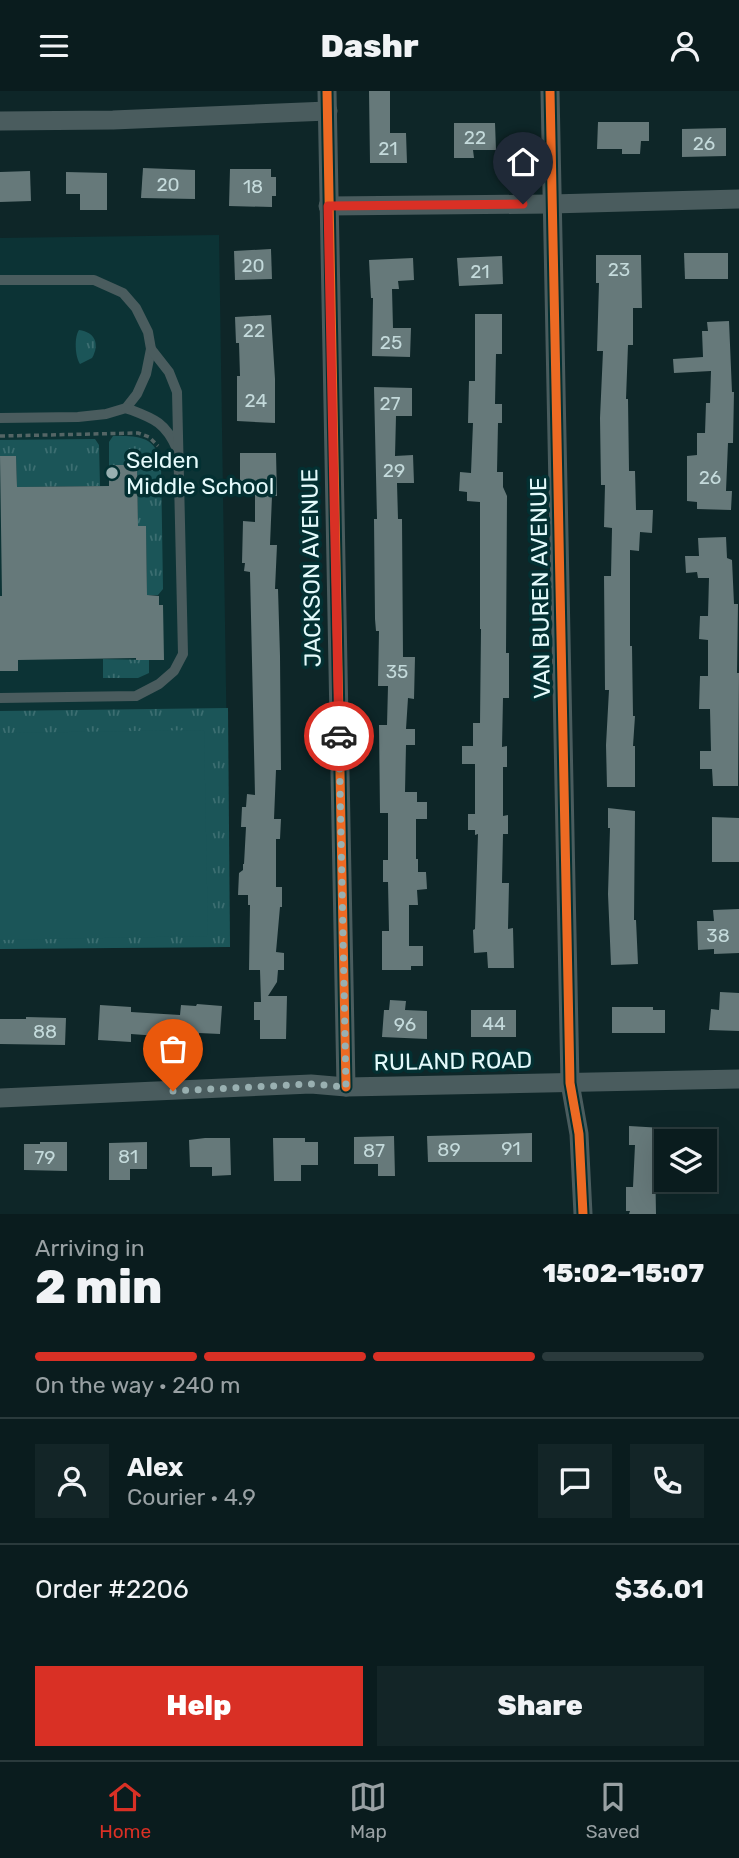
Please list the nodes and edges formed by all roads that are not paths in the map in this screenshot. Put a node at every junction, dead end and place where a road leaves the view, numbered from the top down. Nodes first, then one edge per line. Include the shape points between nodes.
1 (327, 91) edge
2 (550, 91) edge
3 (328, 111) junction
4 (0, 121) edge
5 (739, 199) edge
6 (551, 204) junction
7 (328, 206) junction
8 (0, 279) edge
9 (151, 349) junction
10 (126, 408) junction
11 (0, 418) edge
12 (179, 456) junction
13 (0, 698) edge
14 (739, 1079) edge
15 (570, 1083) junction
16 (346, 1087) junction
17 (0, 1098) edge
18 (583, 1214) edge

1 - 3 street, JACKSON AVENUE
2 - 6 street, VAN BUREN AVENUE
3 - 4 street
3 - 7 street, JACKSON AVENUE
5 - 6 street
6 - 7 street
6 - 15 street, VAN BUREN AVENUE
7 - 16 street, JACKSON AVENUE
8 - 9 lane via 94,279 123,293 136,308
9 - 10 lane via 146,375
9 - 12 lane via 177,391
10 - 11 lane via 78,417
10 - 12 lane via 155,419 171,435
12 - 13 lane via 183,654 174,671 136,696
14 - 15 street, RULAND ROAD
15 - 16 street, RULAND ROAD
15 - 18 street, VAN BUREN AVENUE via 579,1134
16 - 17 street, RULAND ROAD via 311,1084

